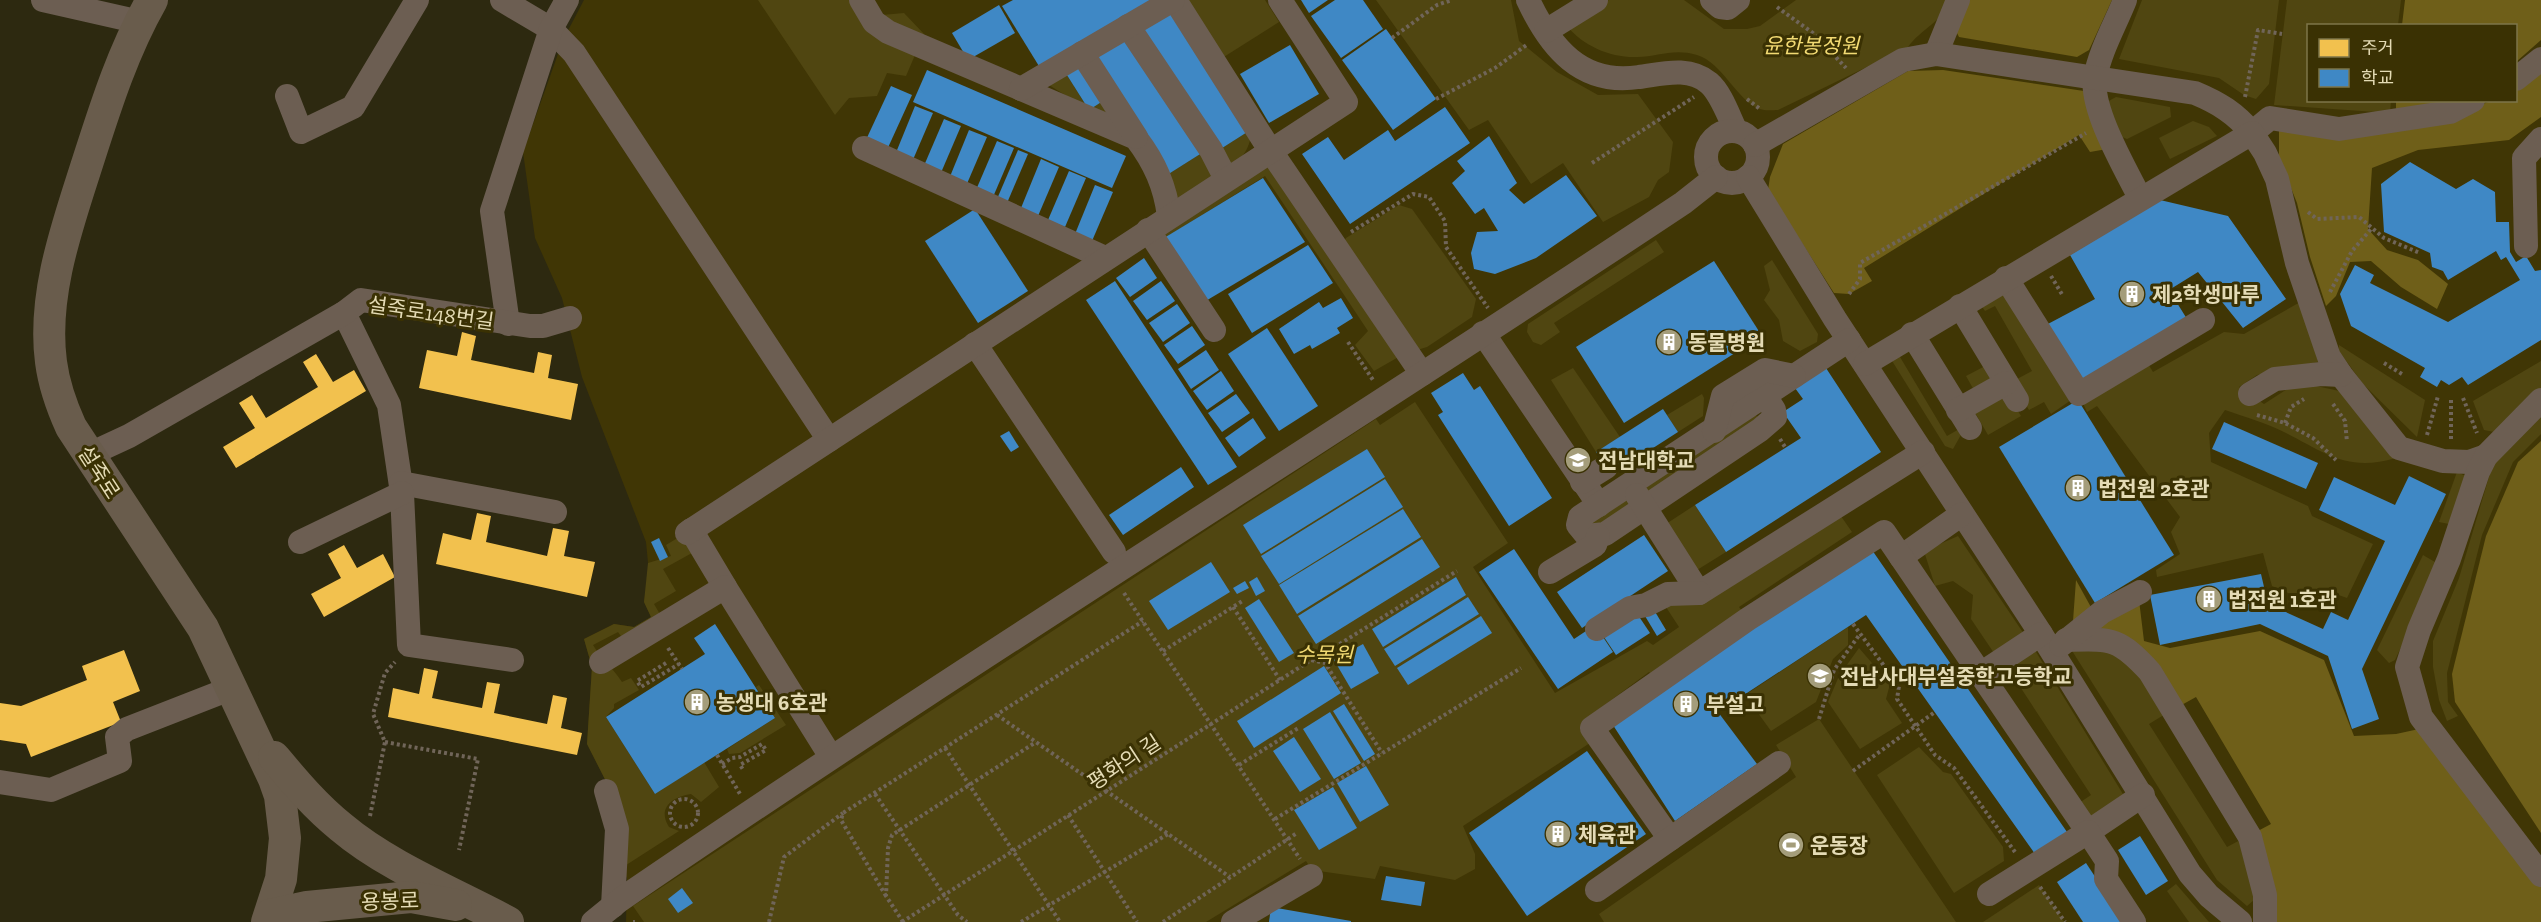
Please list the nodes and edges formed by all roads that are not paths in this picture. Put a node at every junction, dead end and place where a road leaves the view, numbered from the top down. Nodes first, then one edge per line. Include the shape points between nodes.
1 (43, 0) edge
2 (417, 0) edge
3 (502, 0) edge
4 (567, 0) edge
5 (861, 0) edge
6 (1174, 0) edge
7 (1280, 0) edge
8 (1528, 0) edge
9 (1596, 0) edge
10 (1712, 0) edge
11 (1738, 0) edge
12 (1958, 0) edge
13 (2126, 0) edge
14 (146, 11) edge
15 (1128, 26) junction
16 (551, 28) junction
17 (1546, 31) junction
18 (1082, 53) junction
19 (1936, 54) junction
20 (2541, 59) edge
21 (2517, 78) edge
22 (2095, 79) junction
23 (1021, 89) junction
24 (286, 96) dead end
25 (2469, 102) edge
26 (1736, 131) junction
27 (2252, 133) junction
28 (1136, 138) junction
29 (2541, 139) edge
30 (1755, 145) junction
31 (864, 148) dead end
32 (1270, 150) junction
33 (1716, 177) junction
34 (1748, 177) junction
35 (1226, 179) junction
36 (2140, 198) junction
37 (1169, 216) junction
38 (1148, 230) junction
39 (2526, 246) dead end
40 (1105, 258) junction
41 (2006, 278) junction
42 (1960, 306) junction
43 (344, 313) junction
44 (570, 318) dead end
45 (2203, 320) dead end
46 (508, 324) junction
47 (2317, 326) junction
48 (1491, 328) junction
49 (1214, 330) dead end
50 (1912, 334) junction
51 (2343, 339) dead end
52 (1849, 340) junction
53 (975, 344) junction
54 (1865, 364) junction
55 (1422, 374) junction
56 (2341, 375) junction
57 (1794, 376) junction
58 (1765, 396) junction
59 (2541, 400) edge
60 (2251, 403) road end
61 (1714, 431) junction
62 (829, 440) junction
63 (1923, 452) junction
64 (88, 455) junction
65 (2486, 456) junction
66 (1606, 467) dead end
67 (1582, 482) junction
68 (1631, 485) junction
69 (401, 488) junction
70 (1599, 505) junction
71 (1645, 508) junction
72 (555, 513) dead end
73 (1962, 514) junction
74 (1598, 536) junction
75 (300, 542) dead end
76 (1901, 557) junction
77 (1113, 563) junction
78 (1551, 572) dead end
79 (725, 587) junction
80 (2140, 591) dead end
81 (1699, 593) junction
82 (1597, 629) dead end
83 (2053, 642) junction
84 (512, 660) dead end
85 (602, 662) dead end
86 (1982, 673) junction
87 (232, 688) junction
88 (252, 731) junction
89 (831, 757) junction
90 (1779, 763) dead end
91 (0, 782) edge
92 (606, 791) dead end
93 (2143, 795) junction
94 (2088, 832) junction
95 (1670, 839) junction
96 (2541, 875) edge
97 (1311, 876) road end
98 (1597, 890) dead end
99 (1989, 894) dead end
100 (613, 906) junction
101 (269, 919) edge
102 (507, 922) edge
103 (593, 922) edge
104 (1233, 922) edge
105 (2134, 922) edge
106 (2240, 922) edge
107 (2265, 922) edge

1 - 14 street
2 - 24 street via 353,107 301,132
3 - 16 street
4 - 16 street, 설죽로148번길
5 - 23 street via 874,22 888,32
6 - 15 street
6 - 32 street
7 - 32 street via 1346,102
8 - 17 street
9 - 17 street
10 - 11 street via 1728,8
12 - 19 street
13 - 22 street
14 - 64 main road, 설죽로 via 114,82 74,203 53,298 51,361 58,399
15 - 18 street
15 - 35 street via 1211,150
16 - 46 street, 설죽로148번길 via 492,211
16 - 62 street via 574,53
17 - 26 street via 1553,44 1576,66 1607,77 1677,72 1697,75 1711,84
18 - 23 street
18 - 28 street
19 - 22 street
19 - 30 street via 1903,60
20 - 21 street
22 - 27 street via 2194,93 2236,114
22 - 36 street via 2095,94 2111,142
23 - 28 street
25 - 27 street via 2450,112 2339,129 2270,118
26 - 30 street via 1751,138
26 - 33 street via 1720,133 1709,145 1706,160
27 - 36 street
27 - 47 street via 2277,179
28 - 37 street via 1159,174
29 - 39 street via 2524,158
30 - 34 street via 1758,163
31 - 40 street
32 - 35 street
32 - 55 street
33 - 34 street via 1734,183
33 - 48 street via 1683,203
34 - 52 street
35 - 37 street
36 - 41 street
37 - 38 street
38 - 40 street
38 - 49 street
40 - 53 street
41 - 42 street
41 - 45 street via 2079,394
42 - 50 street
42 - 50 street via 2011,392 1964,419
43 - 46 street, 설죽로148번길 via 361,300
43 - 64 street, 설죽로148번길 via 129,436
43 - 69 street via 389,405
44 - 46 street via 543,326
47 - 51 street
47 - 56 street
48 - 55 street
48 - 67 street
50 - 54 street
52 - 54 street
52 - 57 street
53 - 62 street
53 - 77 street
54 - 63 street
55 - 77 street
56 - 60 street via 2275,379
56 - 65 street via 2399,448 2451,461 2469,462
57 - 58 street
57 - 61 street via 1765,370 1723,396
58 - 61 street
58 - 71 street via 1775,417
59 - 65 street
61 - 68 street
62 - 79 street via 689,532
63 - 73 street
63 - 81 street
64 - 87 main road, 설죽로 via 203,628
65 - 96 street via 2407,667 2421,717
66 - 67 street
67 - 70 street
68 - 70 street
68 - 71 street
69 - 72 street
69 - 75 street
69 - 84 street via 409,645
70 - 74 street via 1580,517 1578,525 1587,536
71 - 74 street
71 - 81 street
73 - 76 street
73 - 83 street
74 - 78 street via 1595,544
76 - 86 street
76 - 95 street via 1884,532 1748,619 1592,728
77 - 89 street
79 - 85 street
79 - 89 street
80 - 83 street
81 - 82 street via 1668,594 1630,608
83 - 86 street
83 - 93 street
83 - 107 street via 2108,639 2129,649 2150,672 2250,837 2265,895
86 - 94 street
87 - 88 main road, 설죽로
87 - 91 street via 127,729 117,737 120,761 61,786 51,790
88 - 101 main road, 설죽로 via 284,814 281,879
88 - 102 main road via 305,795 342,828 386,857
89 - 100 street
90 - 95 street
92 - 100 street via 617,830
93 - 94 street
93 - 106 street via 2190,874
94 - 99 street
94 - 105 street via 2107,861 2106,879
95 - 98 street
97 - 104 street
100 - 103 street
101 - 102 main road, 용봉로 via 307,907 411,897 458,905

